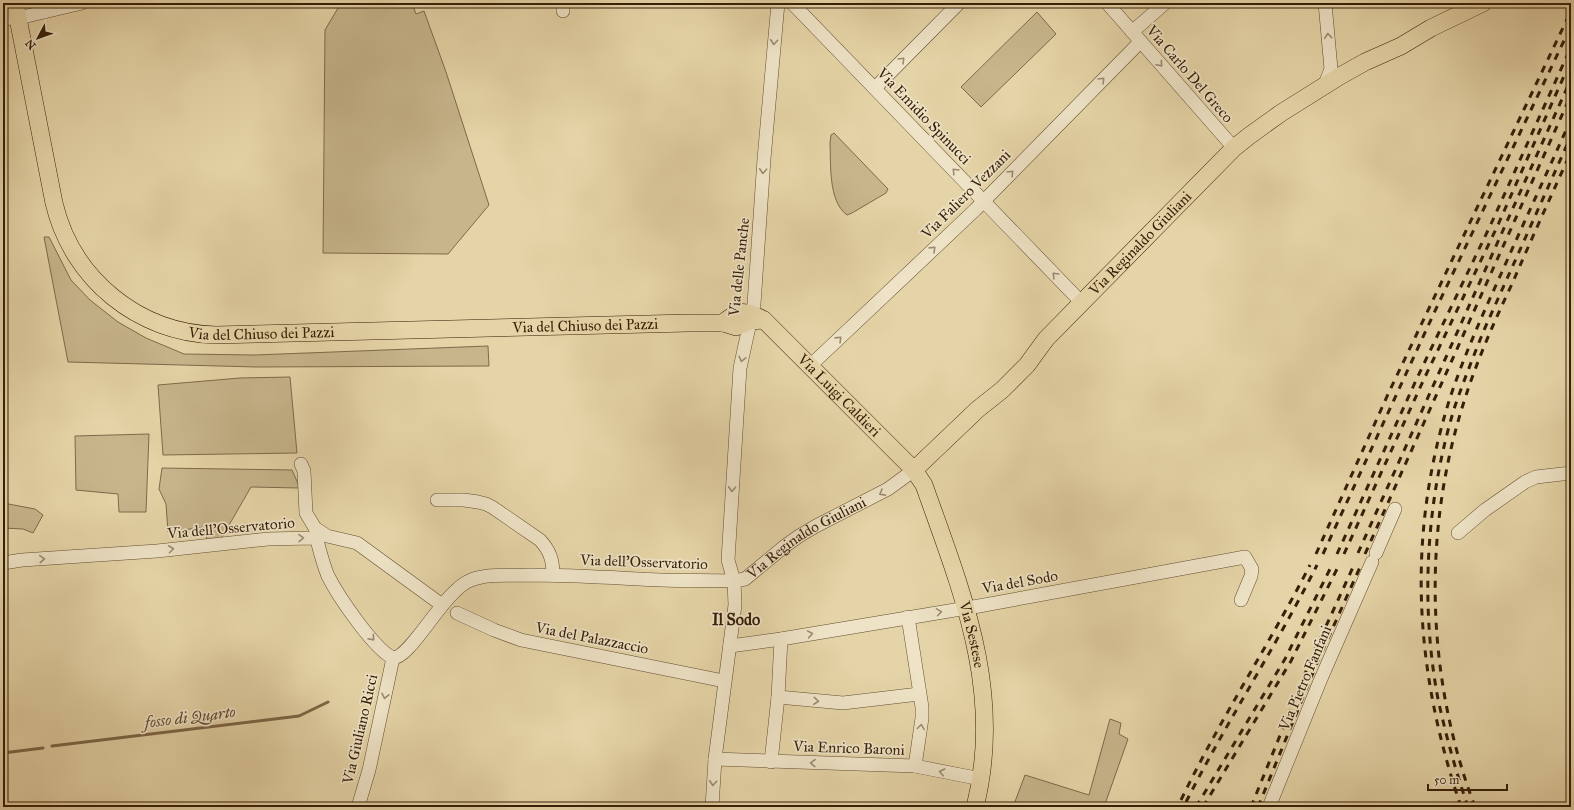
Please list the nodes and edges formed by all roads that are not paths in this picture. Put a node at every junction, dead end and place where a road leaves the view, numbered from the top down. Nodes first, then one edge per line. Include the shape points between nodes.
1 (82, 3) edge
2 (778, 3) edge
3 (792, 3) edge
4 (958, 3) edge
5 (1107, 3) edge
6 (1165, 3) edge
7 (1324, 3) edge
8 (1483, 3) edge
9 (12, 13) edge
10 (1136, 37) junction
11 (1328, 77) junction
12 (875, 88) junction
13 (1234, 148) junction
14 (984, 201) junction
15 (1082, 303) junction
16 (756, 318) junction
17 (811, 366) junction
18 (301, 464) dead end
19 (914, 470) junction
20 (1571, 473) edge
21 (437, 500) dead end
22 (1395, 509) dead end
23 (1458, 533) dead end
24 (3, 563) edge
25 (553, 575) junction
26 (734, 581) junction
27 (1241, 600) dead end
28 (442, 605) junction
29 (966, 608) junction
30 (457, 613) dead end
31 (908, 617) junction
32 (781, 639) junction
33 (730, 646) junction
34 (393, 658) junction
35 (724, 681) junction
36 (920, 694) junction
37 (778, 697) junction
38 (715, 759) junction
39 (771, 762) junction
40 (915, 766) junction
41 (981, 779) junction
42 (358, 807) edge
43 (712, 807) edge
44 (975, 807) edge
45 (1269, 807) edge

1 - 9 street
2 -> 16 street, Via delle Panche via 764,159
3 - 12 street, Via Emidio Spinucci
12 -> 4 street
5 - 10 street, Via Carlo Del Greco
6 - 10 street, Via Faliero Vezzani
11 -> 7 street
8 - 11 main road, Via Reginaldo Giuliani via 1431,28 1401,46
9 - 16 main road, Via del Chiuso dei Pazzi via 57,216 64,234 79,262 98,284 114,300 145,319 190,333 216,335 723,323 742,312
10 -> 13 street, Via Carlo Del Greco
14 -> 10 street, Via Faliero Vezzani
11 - 13 main road, Via Reginaldo Giuliani via 1264,112 1244,130
14 -> 12 street, Via Emidio Spinucci
13 - 15 main road, Via Reginaldo Giuliani
15 -> 14 street, Via Emidio Spinucci
17 -> 14 street, Via Faliero Vezzani
15 - 19 main road, Via Reginaldo Giuliani via 1046,339 1027,365 1002,390 978,409
16 - 17 main road, Via Luigi Caldieri
16 -> 26 street, Via delle Panche via 740,368 728,560
17 - 19 main road, Via Luigi Caldieri
18 - 28 street via 304,471 306,513 315,528 327,536 357,543
19 -> 26 street, Via Reginaldo Giuliani via 888,489 799,536 745,579
19 - 29 main road, Via Sestese via 924,486
20 - 23 street via 1525,482
21 - 25 street via 471,501 492,507 540,540 552,558
22 - 45 street, Via Pietro Fanfani via 1320,681
24 -> 34 street, Via dell'Osservatorio via 268,539 312,538 317,540 328,574 343,599 373,640
25 - 26 street, Via dell'Osservatorio
25 - 28 street, Via dell'Osservatorio via 477,578 461,586
26 - 33 street, Via Reginaldo Giuliani via 735,605
27 - 29 street, Via del Sodo via 1252,569 1246,557
28 - 34 street, Via dell'Osservatorio via 408,648 399,657
31 -> 29 street, Via del Sodo
29 - 41 main road, Via Sestese via 978,657 984,701 985,741
30 - 35 street, Via del Palazzaccio via 521,640
32 -> 31 street, Via del Sodo
31 - 36 street
32 - 33 street, Via del Sodo
32 - 37 street
33 - 35 street, Via Reginaldo Giuliani
34 -> 42 street, Via Giuliano Ricci via 369,770
35 - 38 street, Via Reginaldo Giuliani
37 -> 36 street via 843,704
40 -> 36 street via 922,718
37 - 39 street
38 - 39 street, Via Enrico Baroni
38 -> 43 street, Via Reginaldo Giuliani
40 -> 39 street, Via Enrico Baroni
41 -> 40 street, Via Enrico Baroni
41 - 44 main road, Via Sestese

